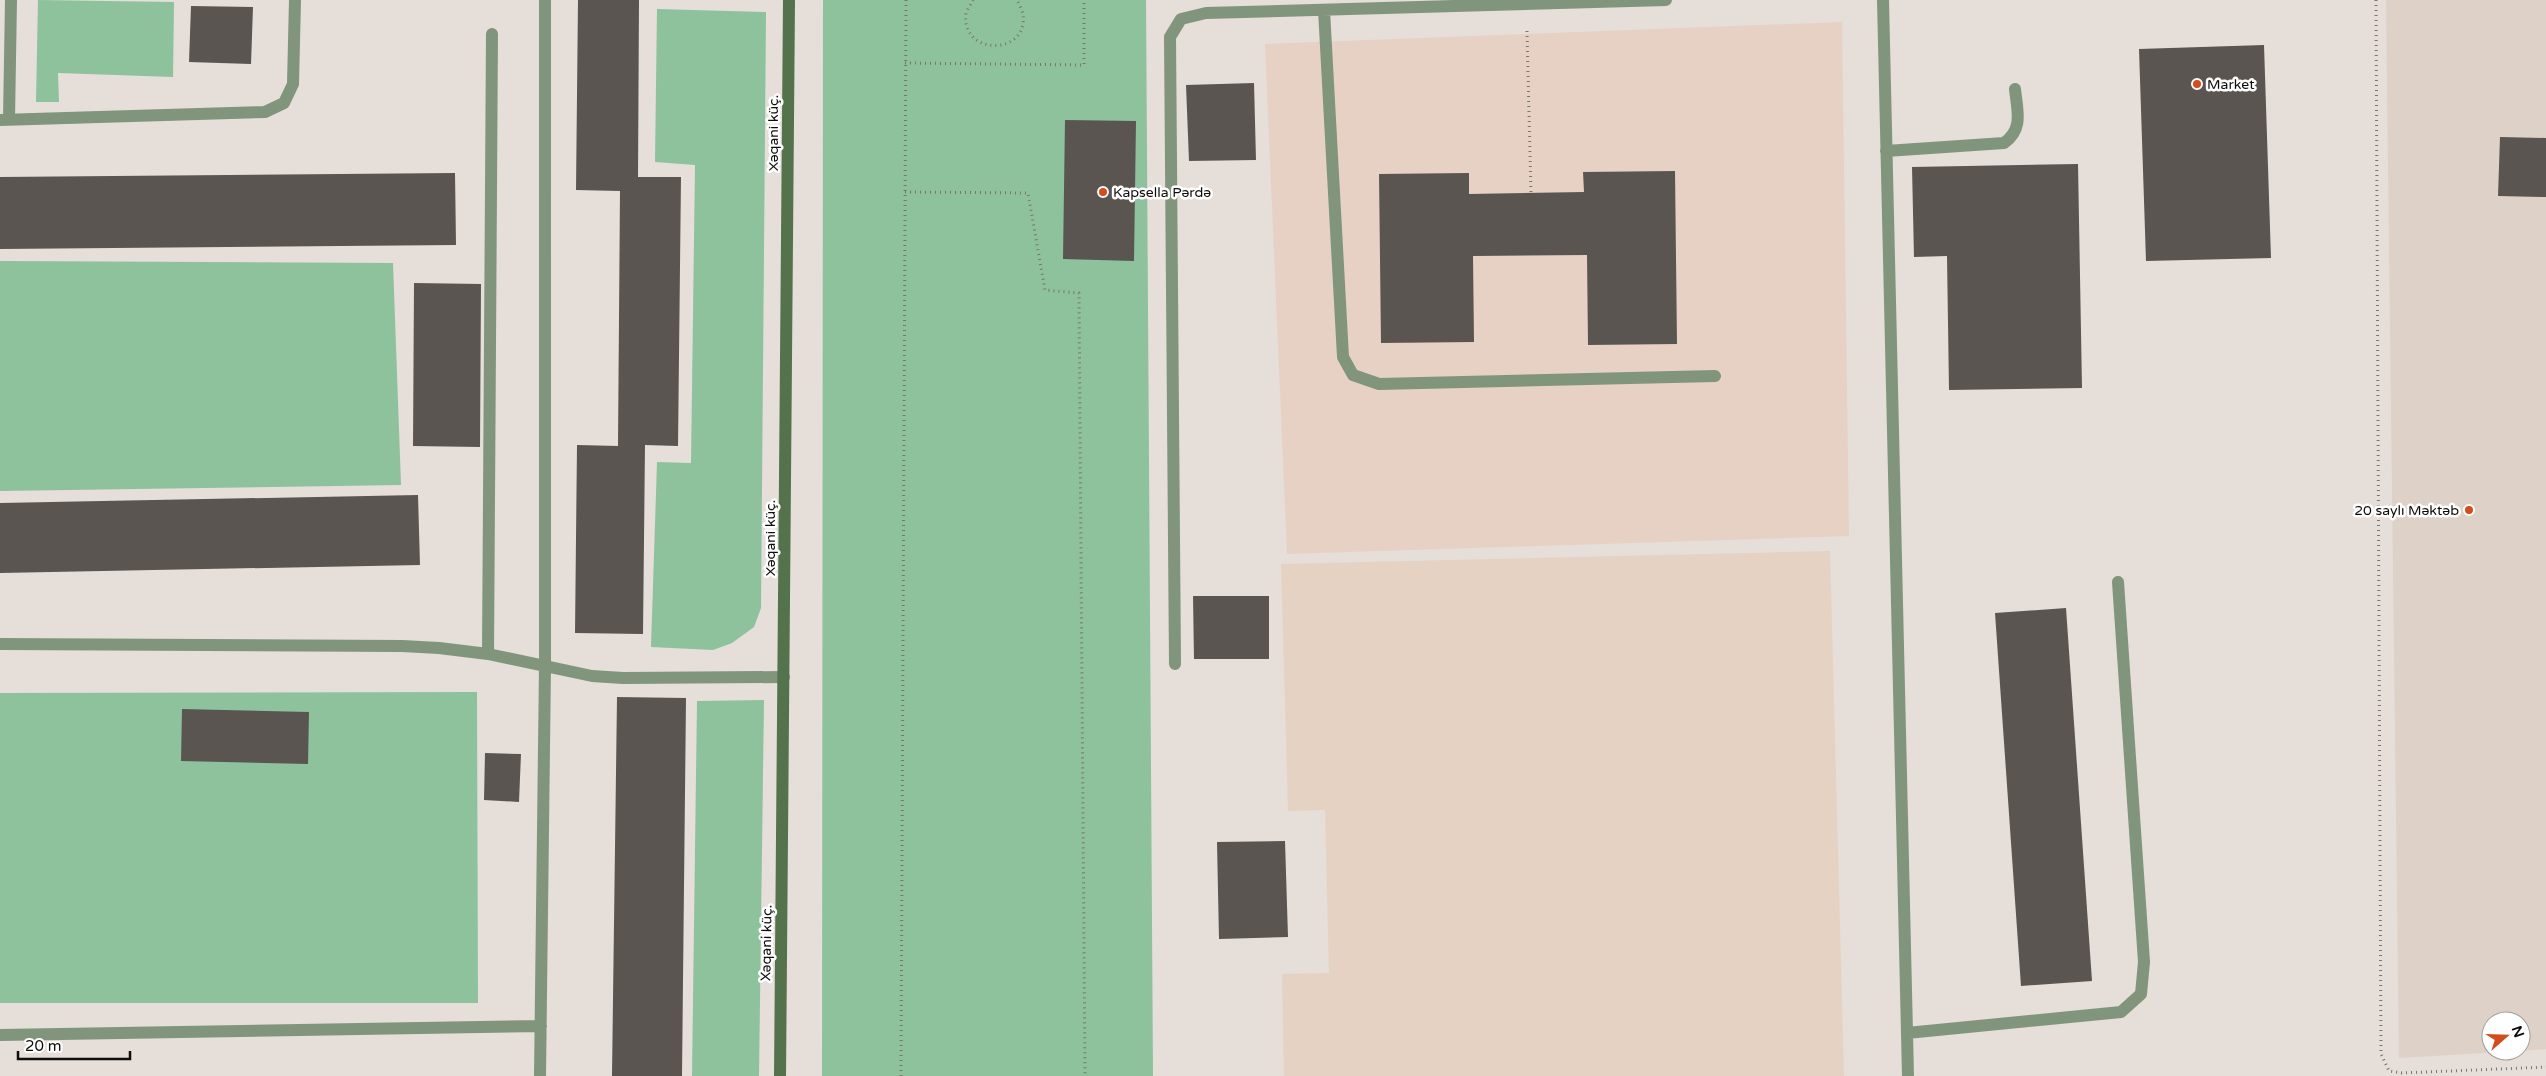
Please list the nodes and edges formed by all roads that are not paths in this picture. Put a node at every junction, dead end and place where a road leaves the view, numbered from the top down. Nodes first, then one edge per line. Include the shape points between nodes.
1 (11, 0) edge
2 (295, 0) edge
3 (545, 0) edge
4 (789, 0) edge
5 (1666, 0) edge
6 (1882, 0) edge
7 (1324, 10) junction
8 (492, 34) dead end
9 (2015, 88) dead end
10 (5, 119) edge
11 (1886, 151) junction
12 (1715, 376) dead end
13 (2118, 582) dead end
14 (0, 644) edge
15 (488, 654) junction
16 (1176, 664) dead end
17 (544, 666) junction
18 (784, 677) junction
19 (541, 1026) junction
20 (1907, 1033) junction
21 (0, 1035) edge
22 (540, 1076) edge
23 (780, 1076) edge
24 (1908, 1076) edge

1 - 10 lane
2 - 10 lane via 293,84 284,103 265,112
3 - 17 lane
4 - 18 street, Xəqani küç.
5 - 7 lane
6 - 11 lane
7 - 12 lane via 1342,357 1353,375 1379,384
7 - 16 lane via 1206,14 1181,19 1170,37
8 - 15 lane
9 - 11 lane via 2018,125 2014,136 2004,143
11 - 20 lane
13 - 20 lane via 2144,962 2141,994 2121,1012
14 - 15 lane via 402,646
15 - 17 lane
17 - 18 lane via 592,676 623,678
17 - 19 lane
18 - 23 street, Xəqani küç.
19 - 21 lane
19 - 22 lane
20 - 24 lane

